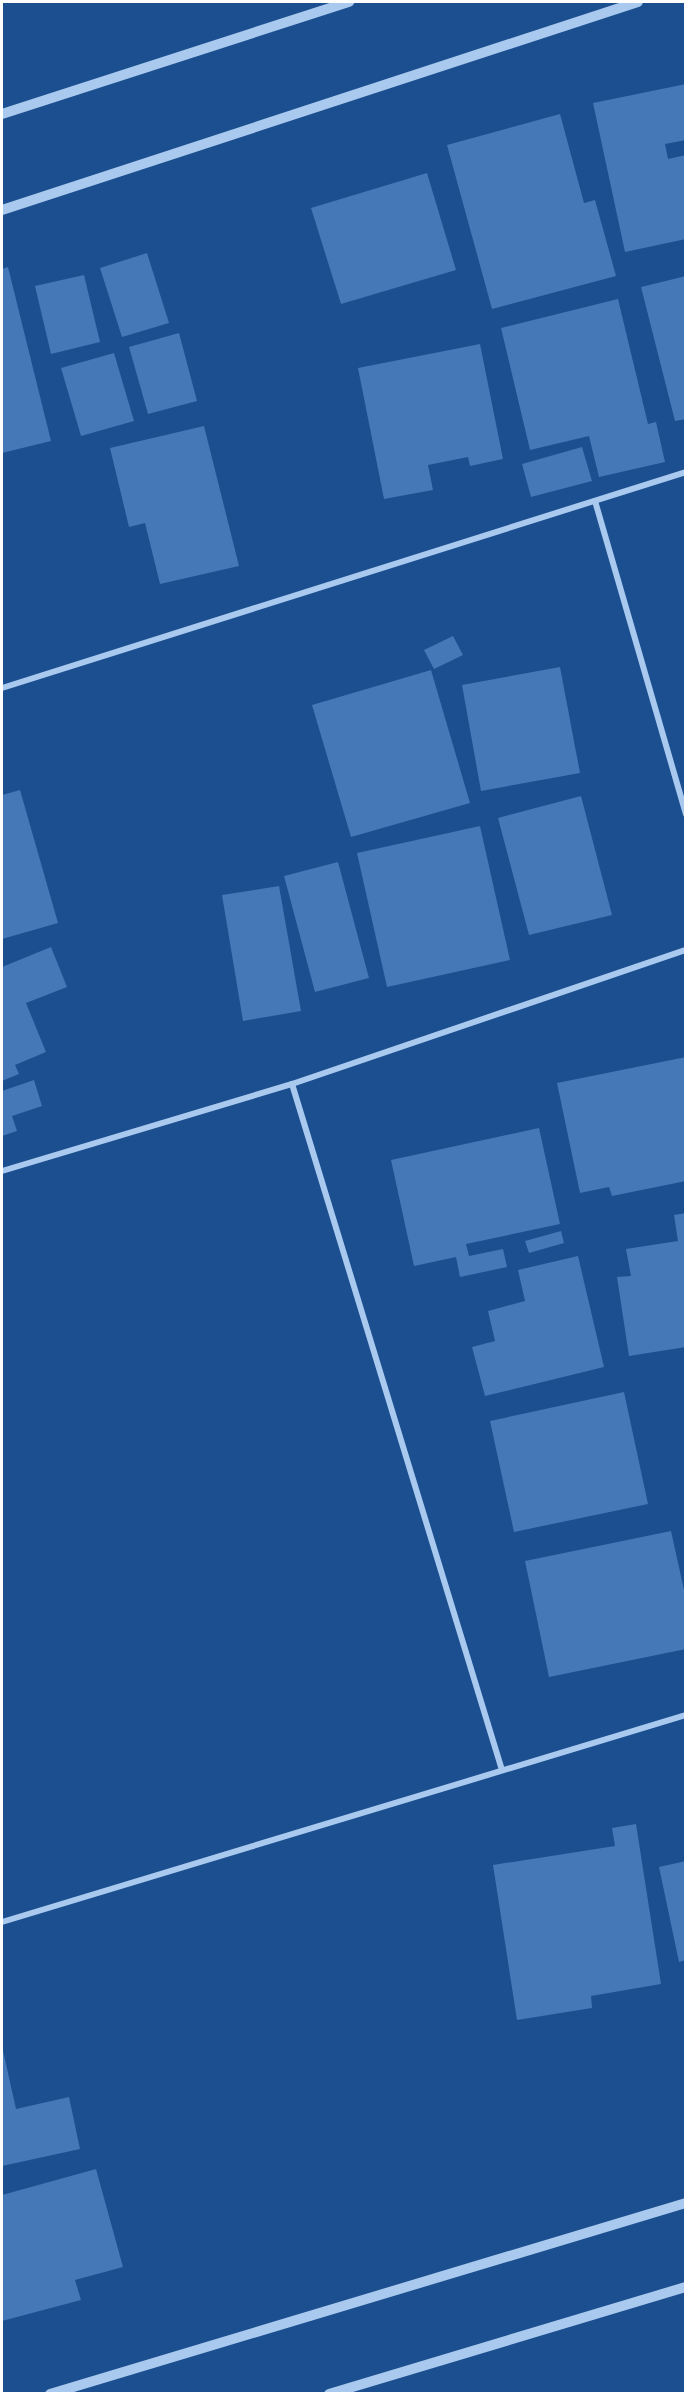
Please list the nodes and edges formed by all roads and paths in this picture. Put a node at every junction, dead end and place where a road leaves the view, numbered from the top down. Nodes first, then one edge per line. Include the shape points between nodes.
1 (349, 2) edge
2 (638, 2) edge
3 (2, 114) edge
4 (2, 210) edge
5 (686, 472) edge
6 (595, 501) junction
7 (2, 688) edge
8 (686, 814) edge
9 (686, 950) edge
10 (292, 1084) junction
11 (2, 1171) edge
12 (686, 1715) edge
13 (502, 1770) junction
14 (2, 1922) edge
15 (686, 2203) edge
16 (686, 2287) edge
17 (333, 2393) edge
18 (50, 2394) edge

1 - 3 street
2 - 4 street
5 - 6 street
6 - 7 street
6 - 8 street
9 - 10 street
10 - 11 street
10 - 13 street
12 - 13 street
13 - 14 street
15 - 18 street
16 - 17 street

